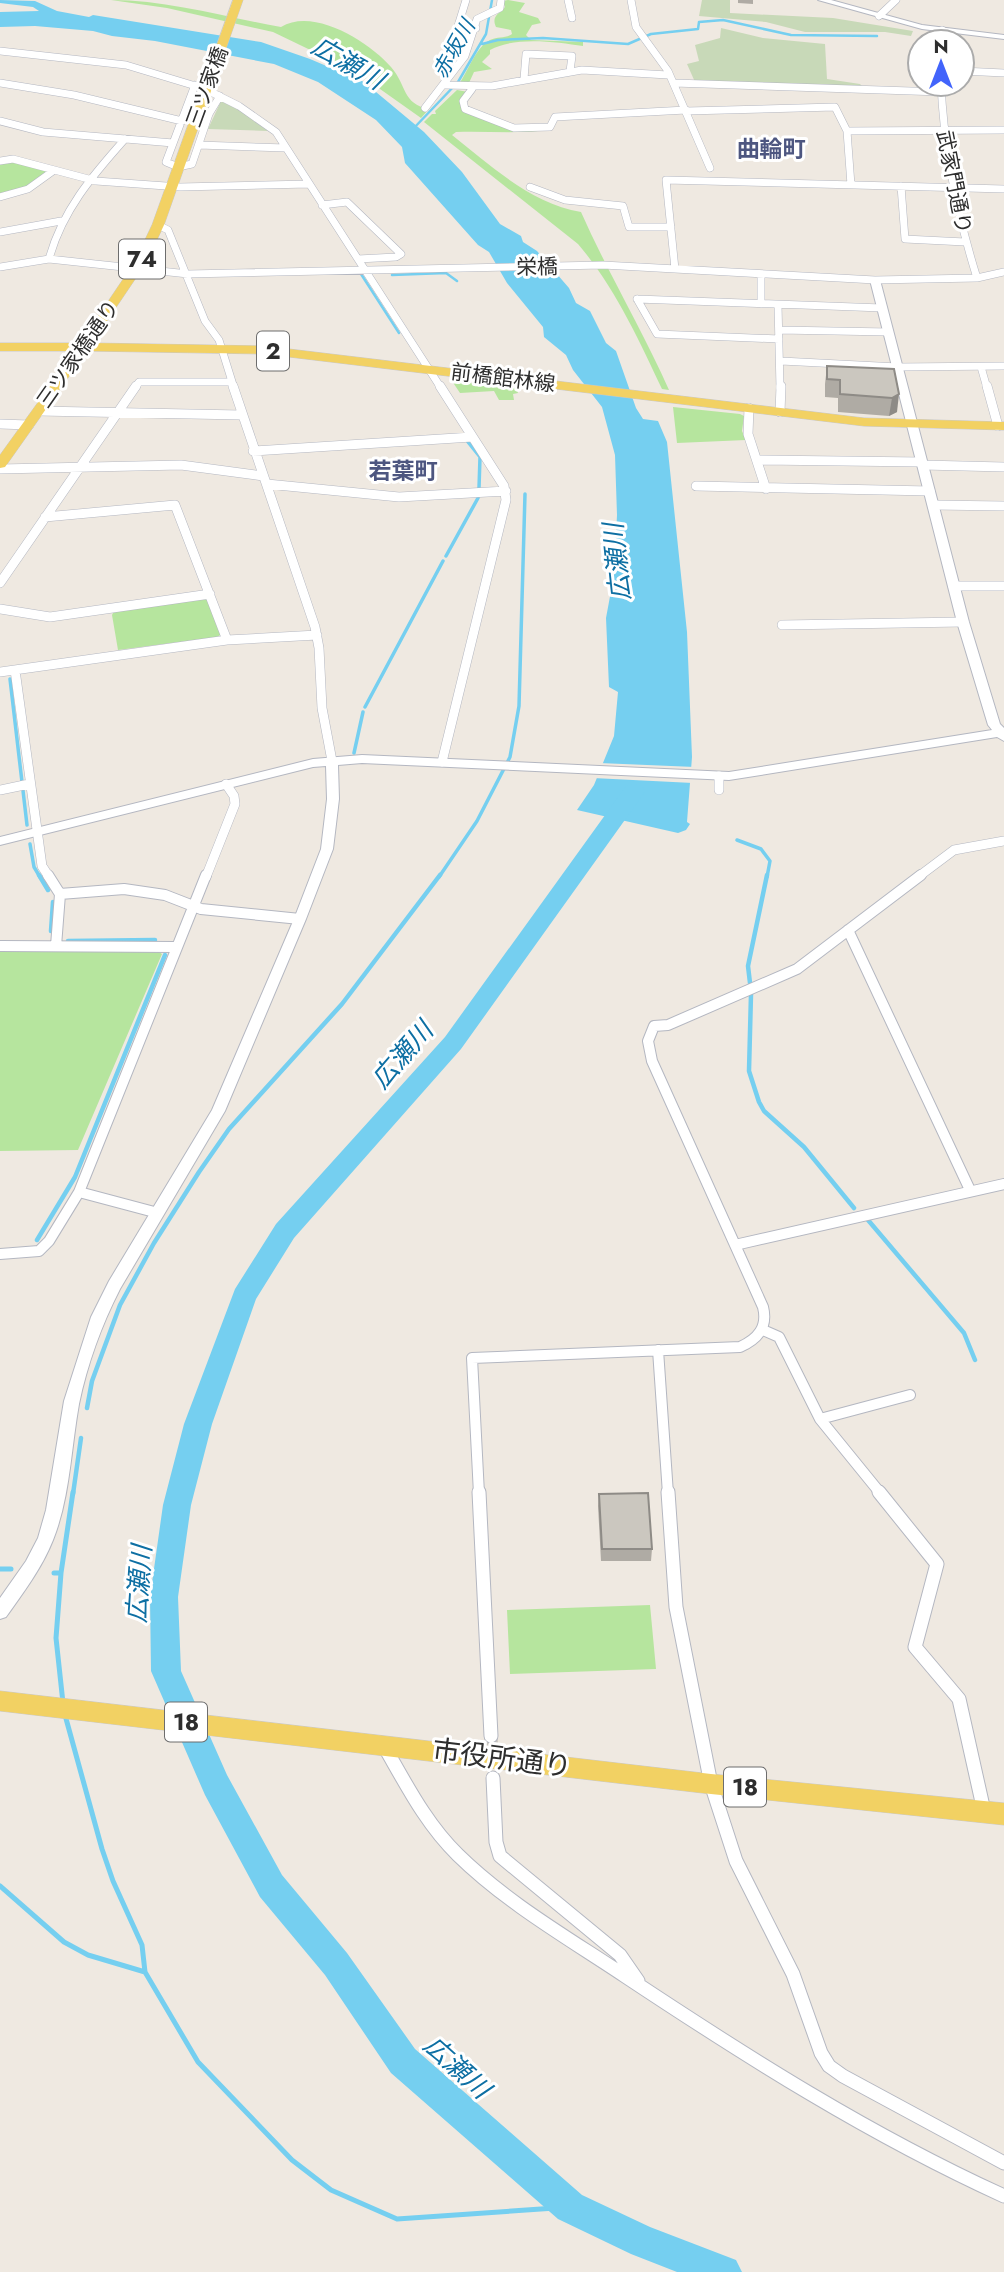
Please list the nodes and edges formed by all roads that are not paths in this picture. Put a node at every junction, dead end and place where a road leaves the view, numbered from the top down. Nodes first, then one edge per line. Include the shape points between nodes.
1 (238, 0) edge
2 (466, 0) edge
3 (500, 0) edge
4 (568, 0) edge
5 (631, 0) edge
6 (821, 0) edge
7 (896, 0) edge
8 (879, 16) junction
9 (572, 18) dead end
10 (476, 28) junction
11 (933, 28) edge
12 (976, 34) edge
13 (1004, 37) edge
14 (0, 51) edge
15 (570, 71) junction
16 (976, 71) edge
17 (1004, 72) edge
18 (668, 75) junction
19 (524, 79) junction
20 (0, 83) edge
21 (674, 83) junction
22 (445, 85) junction
23 (472, 89) junction
24 (906, 92) edge
25 (941, 98) edge
26 (425, 108) dead end
27 (687, 111) junction
28 (0, 121) edge
29 (182, 121) junction
30 (943, 129) junction
31 (1004, 130) edge
32 (847, 131) junction
33 (125, 139) junction
34 (173, 143) junction
35 (199, 145) junction
36 (286, 148) junction
37 (0, 161) edge
38 (179, 164) junction
39 (710, 168) dead end
40 (754, 169) dead end
41 (53, 171) junction
42 (88, 180) junction
43 (753, 182) junction
44 (309, 184) junction
45 (851, 184) junction
46 (171, 186) junction
47 (901, 186) junction
48 (530, 187) dead end
49 (951, 187) junction
50 (1004, 189) edge
51 (0, 197) edge
52 (322, 205) junction
53 (61, 221) junction
54 (158, 225) junction
55 (671, 227) junction
56 (0, 232) edge
57 (965, 242) junction
58 (49, 259) junction
59 (358, 259) junction
60 (0, 267) edge
61 (137, 269) junction
62 (675, 270) junction
63 (365, 271) junction
64 (1004, 272) edge
65 (188, 274) junction
66 (761, 275) junction
67 (977, 278) junction
68 (875, 280) junction
69 (761, 304) junction
70 (778, 304) junction
71 (882, 309) junction
72 (779, 330) junction
73 (889, 332) junction
74 (779, 339) junction
75 (0, 347) edge
76 (84, 347) junction
77 (221, 348) junction
78 (781, 362) junction
79 (981, 366) junction
80 (1004, 366) edge
81 (898, 367) junction
82 (431, 370) junction
83 (232, 382) junction
84 (749, 408) junction
85 (39, 411) junction
86 (780, 412) junction
87 (115, 414) junction
88 (241, 415) junction
89 (0, 424) edge
90 (29, 425) junction
91 (913, 425) junction
92 (1001, 426) edge
93 (472, 437) junction
94 (253, 451) junction
95 (758, 460) junction
96 (923, 464) junction
97 (0, 467) edge
98 (79, 467) junction
99 (1004, 467) edge
100 (265, 480) junction
101 (696, 486) dead end
102 (766, 489) junction
103 (506, 491) junction
104 (930, 491) junction
105 (933, 505) junction
106 (1004, 506) edge
107 (44, 517) junction
108 (2, 578) edge
109 (953, 586) junction
110 (1004, 586) edge
111 (210, 594) junction
112 (0, 609) edge
113 (963, 622) junction
114 (782, 625) dead end
115 (317, 635) junction
116 (226, 640) junction
117 (15, 670) junction
118 (0, 672) edge
119 (1003, 734) edge
120 (332, 761) junction
121 (442, 762) junction
122 (715, 775) junction
123 (29, 783) junction
124 (226, 784) junction
125 (0, 790) edge
126 (719, 790) dead end
127 (37, 831) junction
128 (0, 841) edge
129 (1004, 841) edge
130 (60, 894) junction
131 (193, 906) junction
132 (300, 919) junction
133 (848, 930) junction
134 (57, 946) junction
135 (0, 947) edge
136 (175, 947) junction
137 (1004, 1184) edge
138 (970, 1190) junction
139 (79, 1192) junction
140 (158, 1213) junction
141 (734, 1245) junction
142 (0, 1254) edge
143 (763, 1330) junction
144 (658, 1350) junction
145 (910, 1395) dead end
146 (820, 1419) junction
147 (0, 1612) edge
148 (0, 1701) edge
149 (383, 1744) junction
150 (489, 1746) junction
151 (493, 1778) tunnel mouth
152 (711, 1784) junction
153 (994, 1812) edge
154 (644, 1989) junction
155 (1004, 2163) edge
156 (1004, 2196) edge

1 - 38 main road, 三ツ家橋 / 74
2 - 10 street via 458,26
3 - 10 street via 500,8 477,19
4 - 9 street
5 - 18 street via 634,20
6 - 8 street
7 - 8 street
8 - 11 street
10 - 22 street via 460,65
12 - 13 street
14 - 29 street via 130,65 197,86
15 - 18 street
15 - 19 street
15 - 19 street via 572,56 526,54
16 - 17 street
18 - 21 street
19 - 23 street
20 - 29 street
21 - 24 street
21 - 27 street
22 - 23 street
22 - 26 street
23 - 27 street via 463,101 465,110 518,129 550,127 555,117
25 - 30 street, 武家門通り
27 - 32 street via 831,105
27 - 39 street
28 - 33 street via 43,132
29 - 34 street
30 - 31 street
30 - 32 street
30 - 49 street, 武家門通り
32 - 45 street
33 - 34 street
33 - 42 street
34 - 38 street via 166,162
35 - 36 street
35 - 36 street via 217,94 274,130
35 - 38 street via 192,164
36 - 44 street
37 - 41 street via 13,159
38 - 46 main road, 三ツ家橋通り / 74
40 - 43 street
41 - 42 street
41 - 51 street via 29,189
42 - 46 street
42 - 53 street
43 - 45 street
43 - 55 street via 666,180
44 - 46 street
44 - 52 street
45 - 47 street
46 - 54 main road, 三ツ家橋通り / 74
47 - 49 street
47 - 57 street via 905,239
48 - 55 street via 565,200 623,206 629,227
49 - 50 street
49 - 57 street, 武家門通り
52 - 59 street
52 - 59 street via 347,202 401,254
53 - 56 street
53 - 58 street
54 - 61 main road, 三ツ家橋通り / 74
54 - 65 street via 168,230
55 - 62 street
57 - 67 street, 武家門通り
58 - 60 street, 栄橋
58 - 61 street, 栄橋
59 - 63 street
61 - 65 street, 栄橋
61 - 76 main road, 三ツ家橋通り / 74
62 - 63 street, 栄橋 via 603,265
62 - 66 street, 栄橋
63 - 65 street, 栄橋
63 - 82 street
64 - 67 street, 栄橋
65 - 77 street via 205,321
66 - 68 street, 栄橋
66 - 69 street
67 - 68 street, 栄橋
68 - 71 street
69 - 70 street
69 - 74 street via 637,299 657,334
70 - 71 street
70 - 72 street
71 - 73 street
72 - 73 street
72 - 74 street
73 - 81 street
74 - 78 street
75 - 76 main road, 前橋館林線 / 2
76 - 77 main road, 前橋館林線 / 2
76 - 85 main road, 三ツ家橋通り / 74
77 - 82 main road, 前橋館林線 / 2
77 - 83 street
78 - 81 street
78 - 86 street
79 - 80 street
79 - 81 street
79 - 92 street
81 - 91 street
82 - 84 main road, 前橋館林線 / 2
82 - 93 street
83 - 87 street via 139,382
83 - 88 street
84 - 86 main road, 前橋館林線 / 2
84 - 95 street via 748,434
85 - 87 street
85 - 90 main road, 三ツ家橋通り / 74
86 - 91 main road, 前橋館林線 / 2
87 - 88 street
87 - 98 street
88 - 94 street
89 - 90 street
90 - 97 main road, 三ツ家橋通り / 74
91 - 92 main road, 前橋館林線 / 2
91 - 96 street
93 - 94 street
93 - 103 street
94 - 100 street
95 - 96 street
95 - 102 street
96 - 99 street
96 - 104 street
97 - 98 street
98 - 100 street via 181,465
98 - 107 street
100 - 103 street via 399,497
100 - 115 street
101 - 102 street
102 - 104 street
103 - 121 street
104 - 105 street
105 - 106 street
105 - 109 street
107 - 108 street
107 - 111 street via 175,505
109 - 110 street
109 - 113 street
111 - 112 street via 50,617
111 - 116 street
113 - 114 street
113 - 119 street via 994,725
115 - 116 street
115 - 120 street
116 - 117 street
117 - 118 street
117 - 123 street
119 - 122 street
120 - 121 street
120 - 124 street
120 - 132 street via 327,849
121 - 122 street
122 - 126 street
123 - 125 street
123 - 127 street
124 - 127 street
124 - 131 street via 235,804
127 - 128 street
127 - 130 street via 42,866
129 - 133 street via 954,850
130 - 131 street via 124,889 165,895
130 - 134 street
131 - 132 street
131 - 136 street
132 - 140 street via 218,1111
133 - 138 street
133 - 141 street via 797,969 654,1026 649,1036 652,1061
134 - 135 street
134 - 136 street
136 - 139 street
137 - 138 street
138 - 141 street
139 - 140 street
139 - 142 street via 39,1251
140 - 147 street via 98,1317 72,1401 46,1538
141 - 143 street via 766,1315
143 - 144 street via 757,1339 740,1347
143 - 146 street via 779,1337
144 - 150 street via 472,1358
144 - 152 street via 676,1607
145 - 146 street
146 - 153 street via 937,1563 915,1647 959,1699
148 - 149 main road, 市役所通り / 18
149 - 150 main road, 市役所通り / 18
149 - 154 street via 436,1832 459,1856
150 - 152 main road, 市役所通り / 18
151 - 154 street via 500,1856 620,1955
152 - 153 main road, 市役所通り / 18
152 - 155 street via 736,1861 793,1974 829,2066
154 - 156 street via 860,2124

